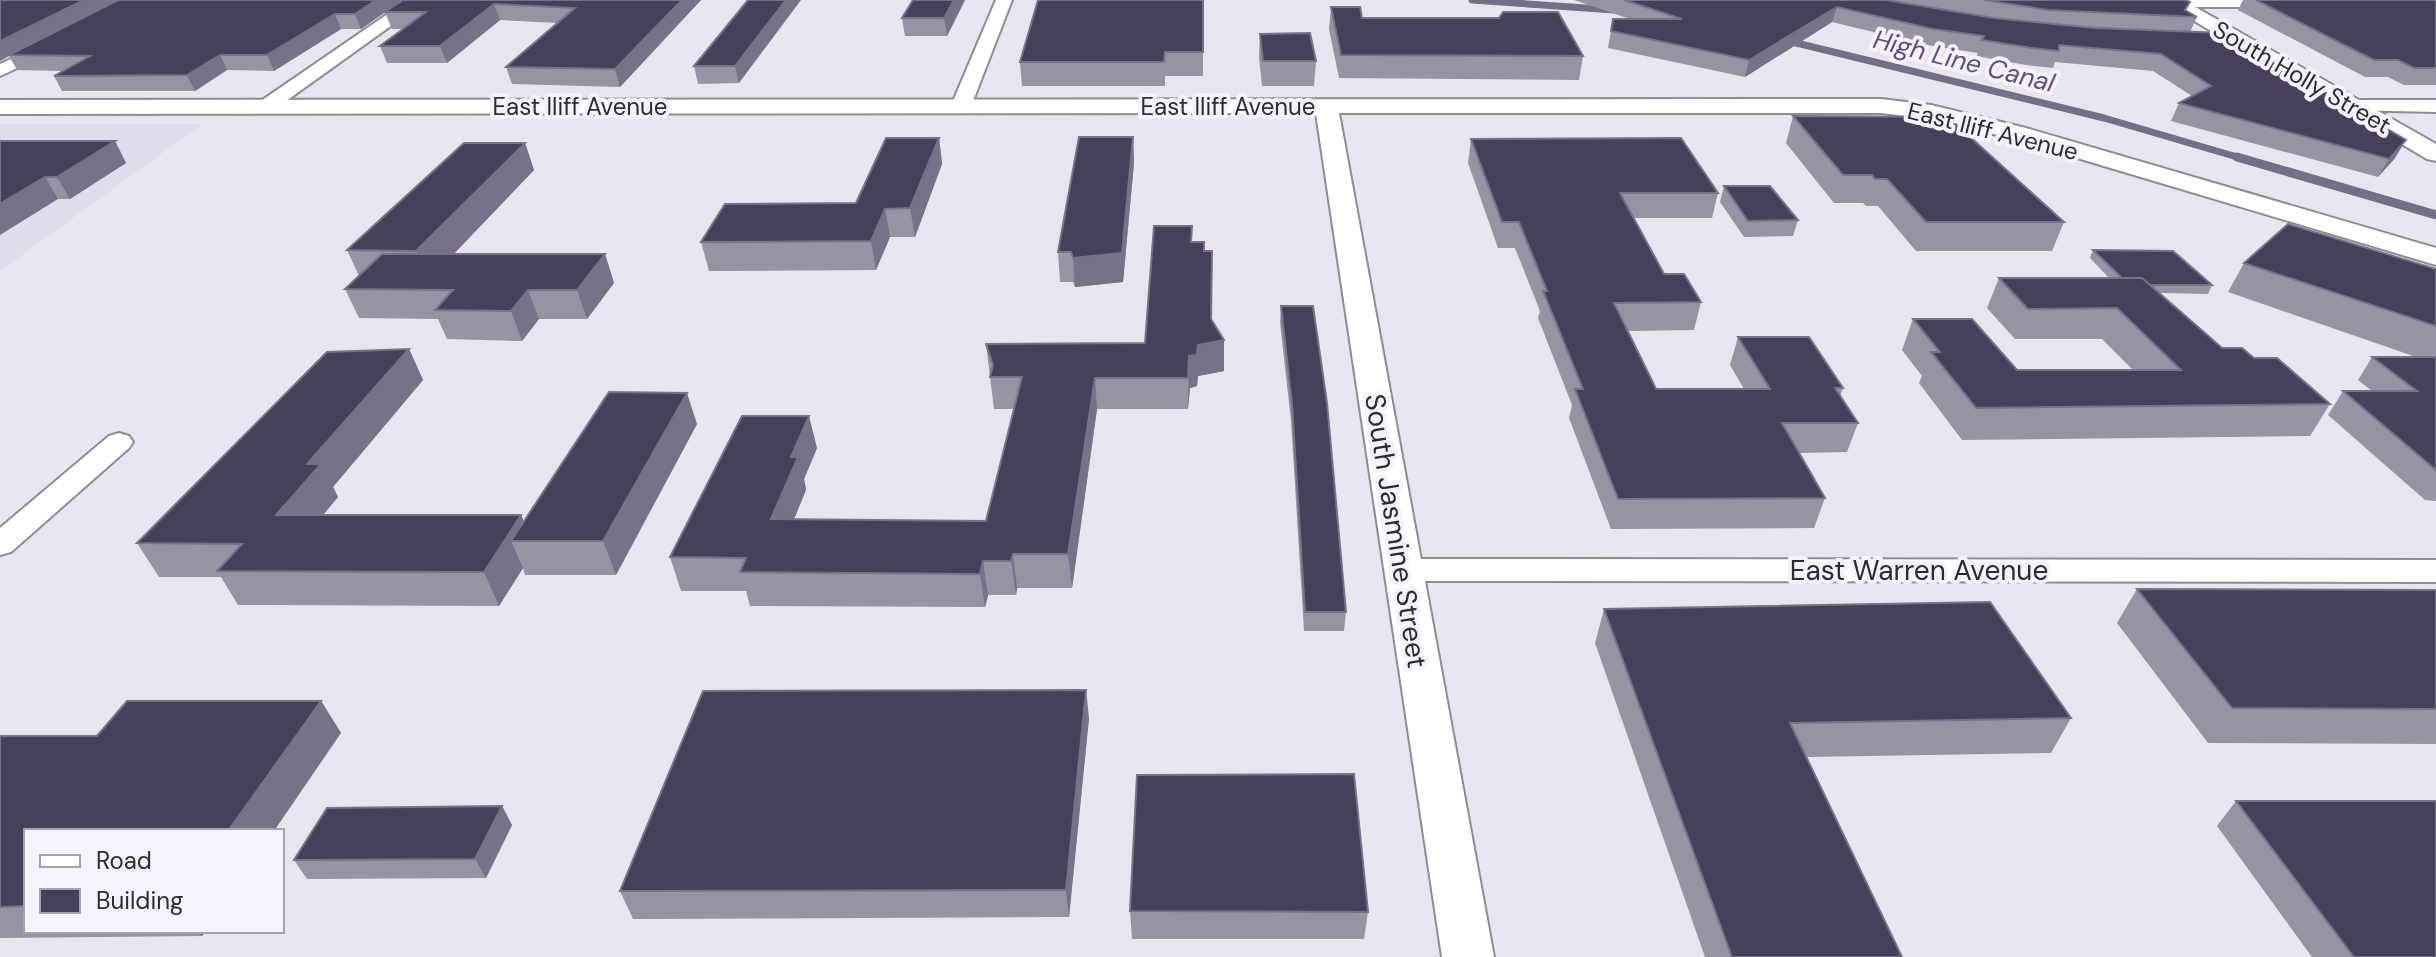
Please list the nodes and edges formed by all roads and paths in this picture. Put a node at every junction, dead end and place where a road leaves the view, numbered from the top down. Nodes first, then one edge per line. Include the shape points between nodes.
1 (419, 0) edge
2 (1004, 0) edge
3 (2170, 1) edge
4 (2299, 2) edge
5 (70, 36) edge
6 (2211, 41) edge
7 (2240, 41) junction
8 (0, 71) edge
9 (961, 106) junction
10 (1326, 106) junction
11 (2352, 106) junction
12 (2436, 106) edge
13 (0, 107) edge
14 (265, 107) junction
15 (2436, 154) edge
16 (2436, 257) edge
17 (119, 442) dead end
18 (0, 545) edge
19 (1403, 570) junction
20 (2436, 571) edge
21 (1468, 957) edge

1 - 14 street
2 - 9 street
3 - 4 street
3 - 7 street, South Holly Street
5 - 8 street
6 - 7 street
7 - 11 street, South Holly Street
9 - 10 street, East Iliff Avenue
9 - 14 street, East Iliff Avenue
10 - 16 street, East Iliff Avenue via 1906,108 2018,133
10 - 19 street, South Jasmine Street
11 - 12 street
11 - 15 street, South Holly Street
13 - 14 street, East Iliff Avenue
17 - 18 street
19 - 20 street, East Warren Avenue
19 - 21 street, South Jasmine Street

